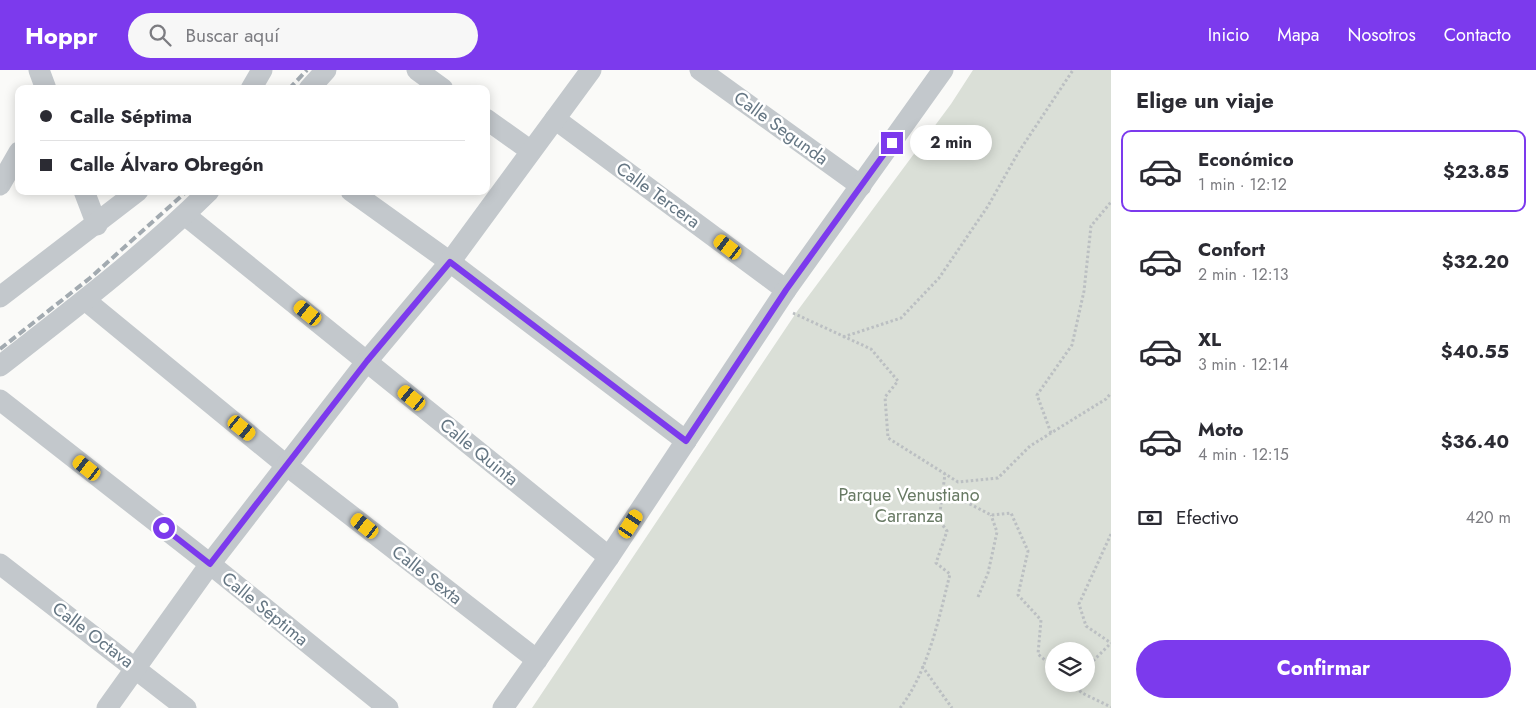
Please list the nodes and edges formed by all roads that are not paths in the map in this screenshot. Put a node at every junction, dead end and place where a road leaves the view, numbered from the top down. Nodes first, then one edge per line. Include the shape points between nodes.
1 (39, 70) edge
2 (262, 70) edge
3 (326, 70) edge
4 (417, 70) edge
5 (591, 70) edge
6 (700, 70) edge
7 (943, 70) edge
8 (45, 85) edge
9 (253, 85) edge
10 (313, 85) edge
11 (438, 85) edge
12 (554, 119) junction
13 (490, 122) edge
14 (531, 151) junction
15 (15, 159) edge
16 (0, 185) edge
17 (861, 186) junction
18 (85, 195) edge
19 (133, 195) edge
20 (205, 195) edge
21 (358, 195) edge
22 (186, 215) junction
23 (96, 225) junction
24 (450, 262) junction
25 (0, 297) edge
26 (781, 297) junction
27 (85, 300) junction
28 (367, 361) junction
29 (0, 366) edge
30 (0, 400) edge
31 (686, 441) junction
32 (286, 465) junction
33 (609, 557) junction
34 (0, 564) edge
35 (210, 564) junction
36 (537, 660) junction
37 (136, 668) junction
38 (106, 708) edge
39 (186, 708) edge
40 (388, 708) edge
41 (503, 708) edge

1 - 8 street
2 - 9 street
3 - 10 street
4 - 11 street
5 - 12 street
6 - 17 street, Calle Segunda
7 - 17 street
12 - 14 street
12 - 26 street, Calle Tercera
13 - 14 street
14 - 24 street
15 - 16 street
17 - 26 street
18 - 23 street
19 - 23 street
20 - 22 street
21 - 24 street
22 - 27 street
22 - 28 street, Calle Quinta
23 - 25 street
24 - 28 street
24 - 31 street
26 - 31 street
27 - 29 street
27 - 32 street, Calle Sexta
28 - 32 street
28 - 33 street, Calle Quinta
30 - 35 street, Calle Séptima
31 - 33 street
32 - 35 street
32 - 36 street, Calle Sexta
33 - 36 street
34 - 37 street, Calle Octava
35 - 37 street
35 - 40 street, Calle Séptima
36 - 41 street
37 - 38 street
37 - 39 street, Calle Octava

